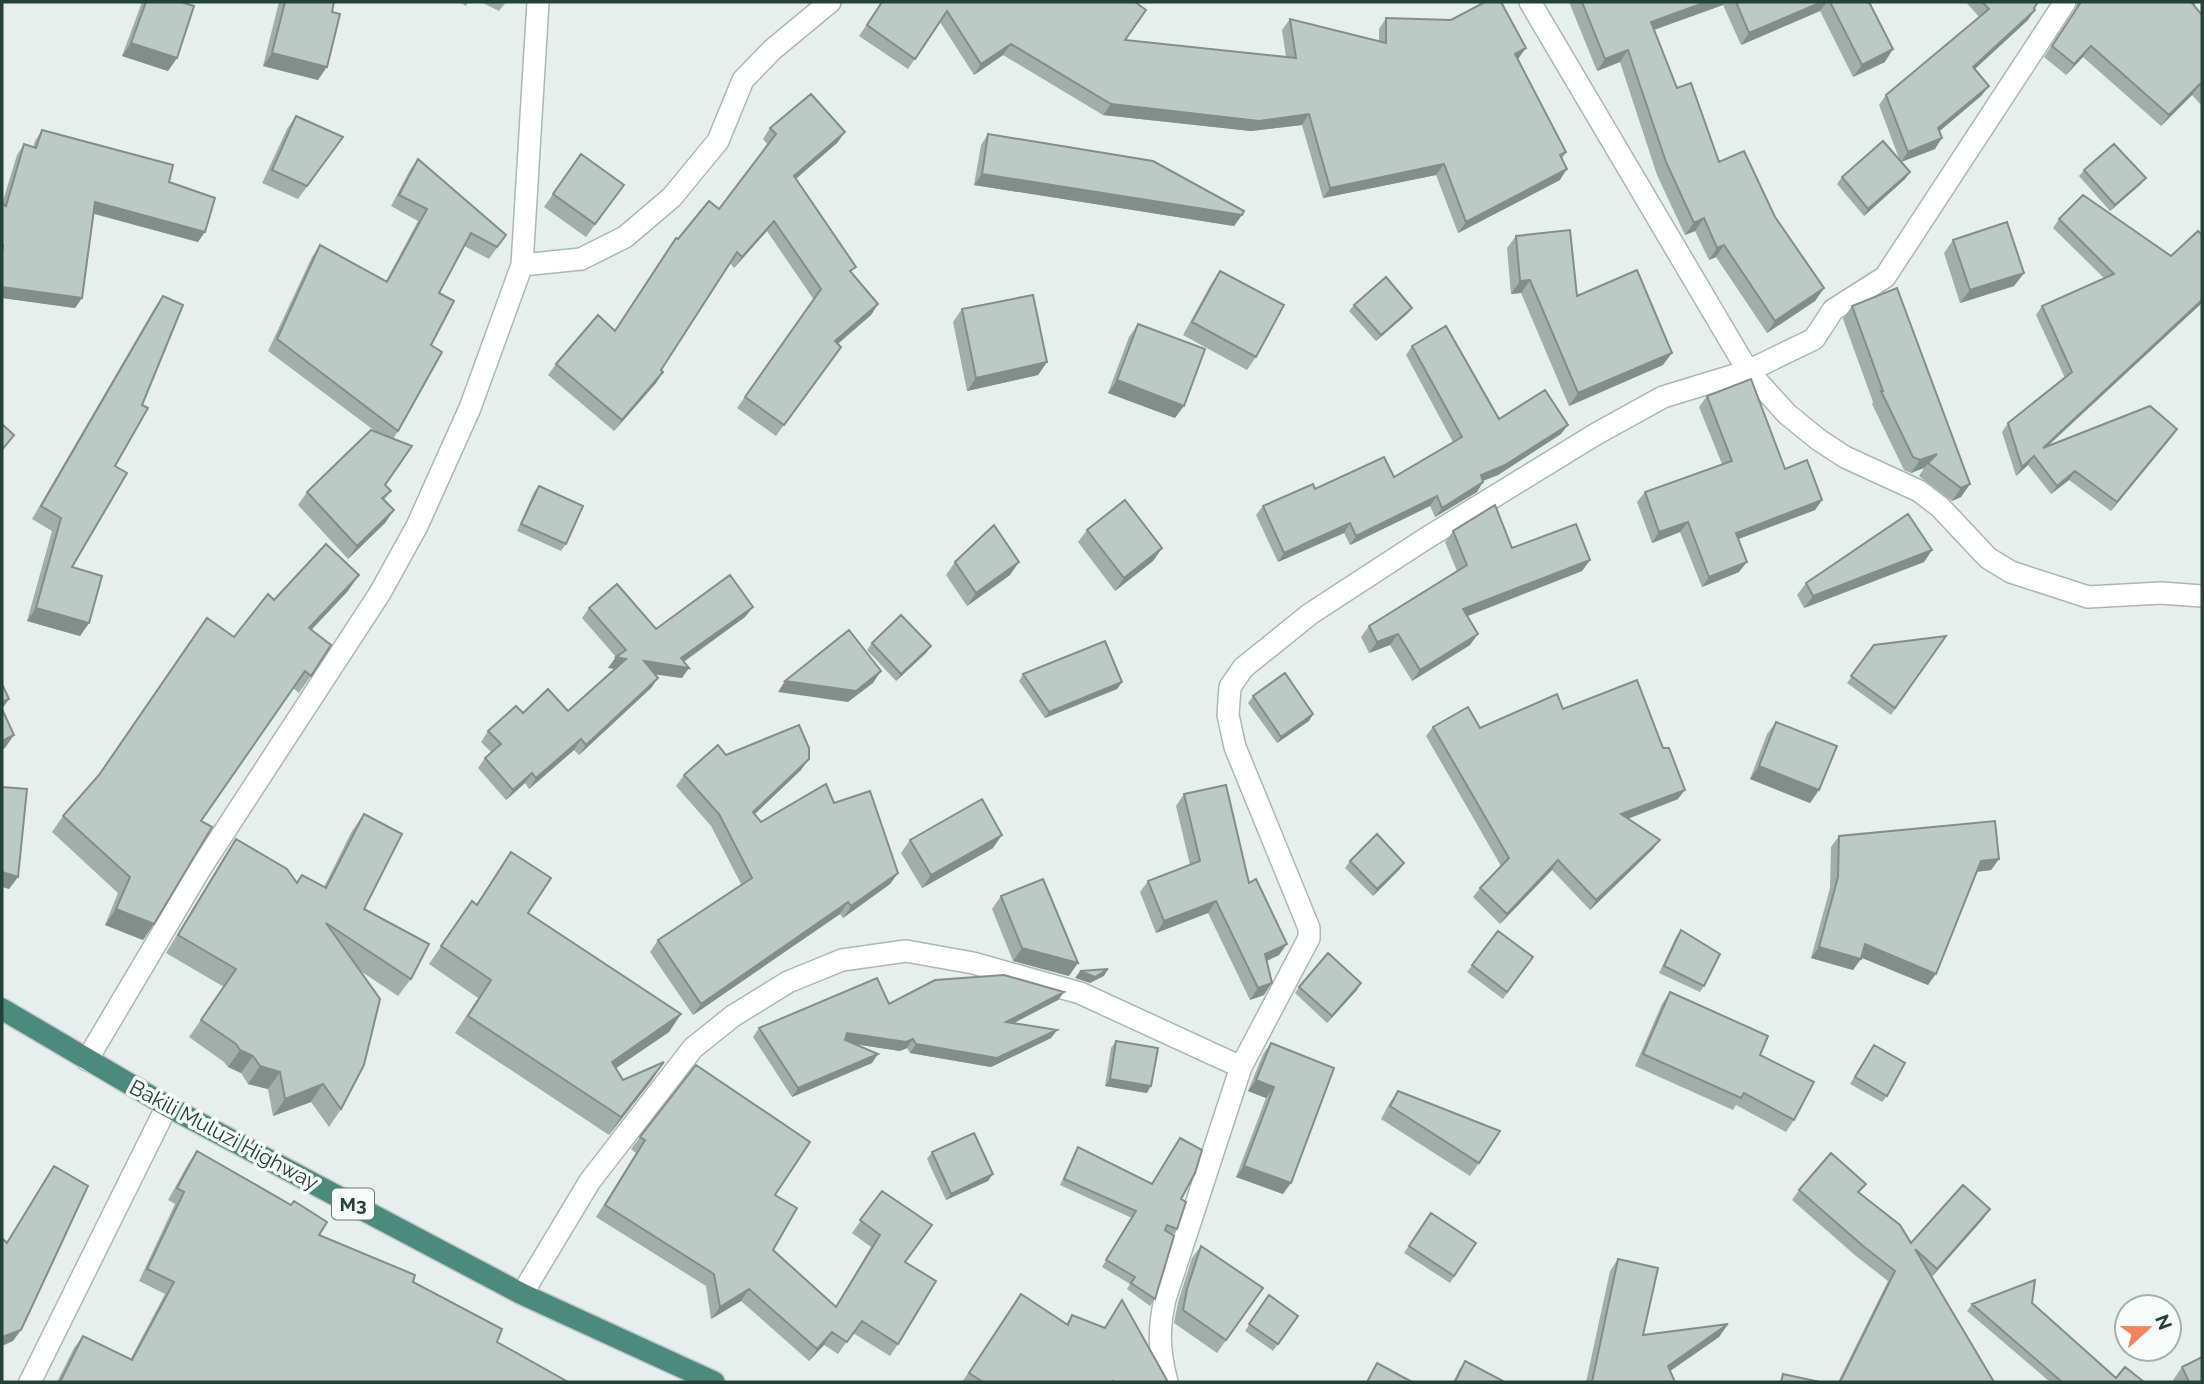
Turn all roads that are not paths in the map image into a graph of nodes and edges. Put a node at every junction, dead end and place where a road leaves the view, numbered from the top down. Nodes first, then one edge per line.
1 (538, 2) edge
2 (830, 2) edge
3 (1530, 2) edge
4 (2066, 2) edge
5 (522, 265) junction
6 (1748, 371) junction
7 (2202, 596) edge
8 (2, 1009) edge
9 (87, 1060) junction
10 (1241, 1067) junction
11 (167, 1106) junction
12 (522, 1294) junction
13 (30, 1382) edge
14 (713, 1382) edge
15 (1167, 1382) edge

1 - 5 street
2 - 5 street
3 - 6 street
4 - 6 street
5 - 9 street
6 - 7 street
6 - 10 street
8 - 9 highway, Bakili Muluzi Highway / M3
9 - 11 highway, Bakili Muluzi Highway / M3
10 - 12 street
10 - 15 street
11 - 12 highway, Bakili Muluzi Highway / M3
11 - 13 street
12 - 14 highway, Bakili Muluzi Highway / M3

